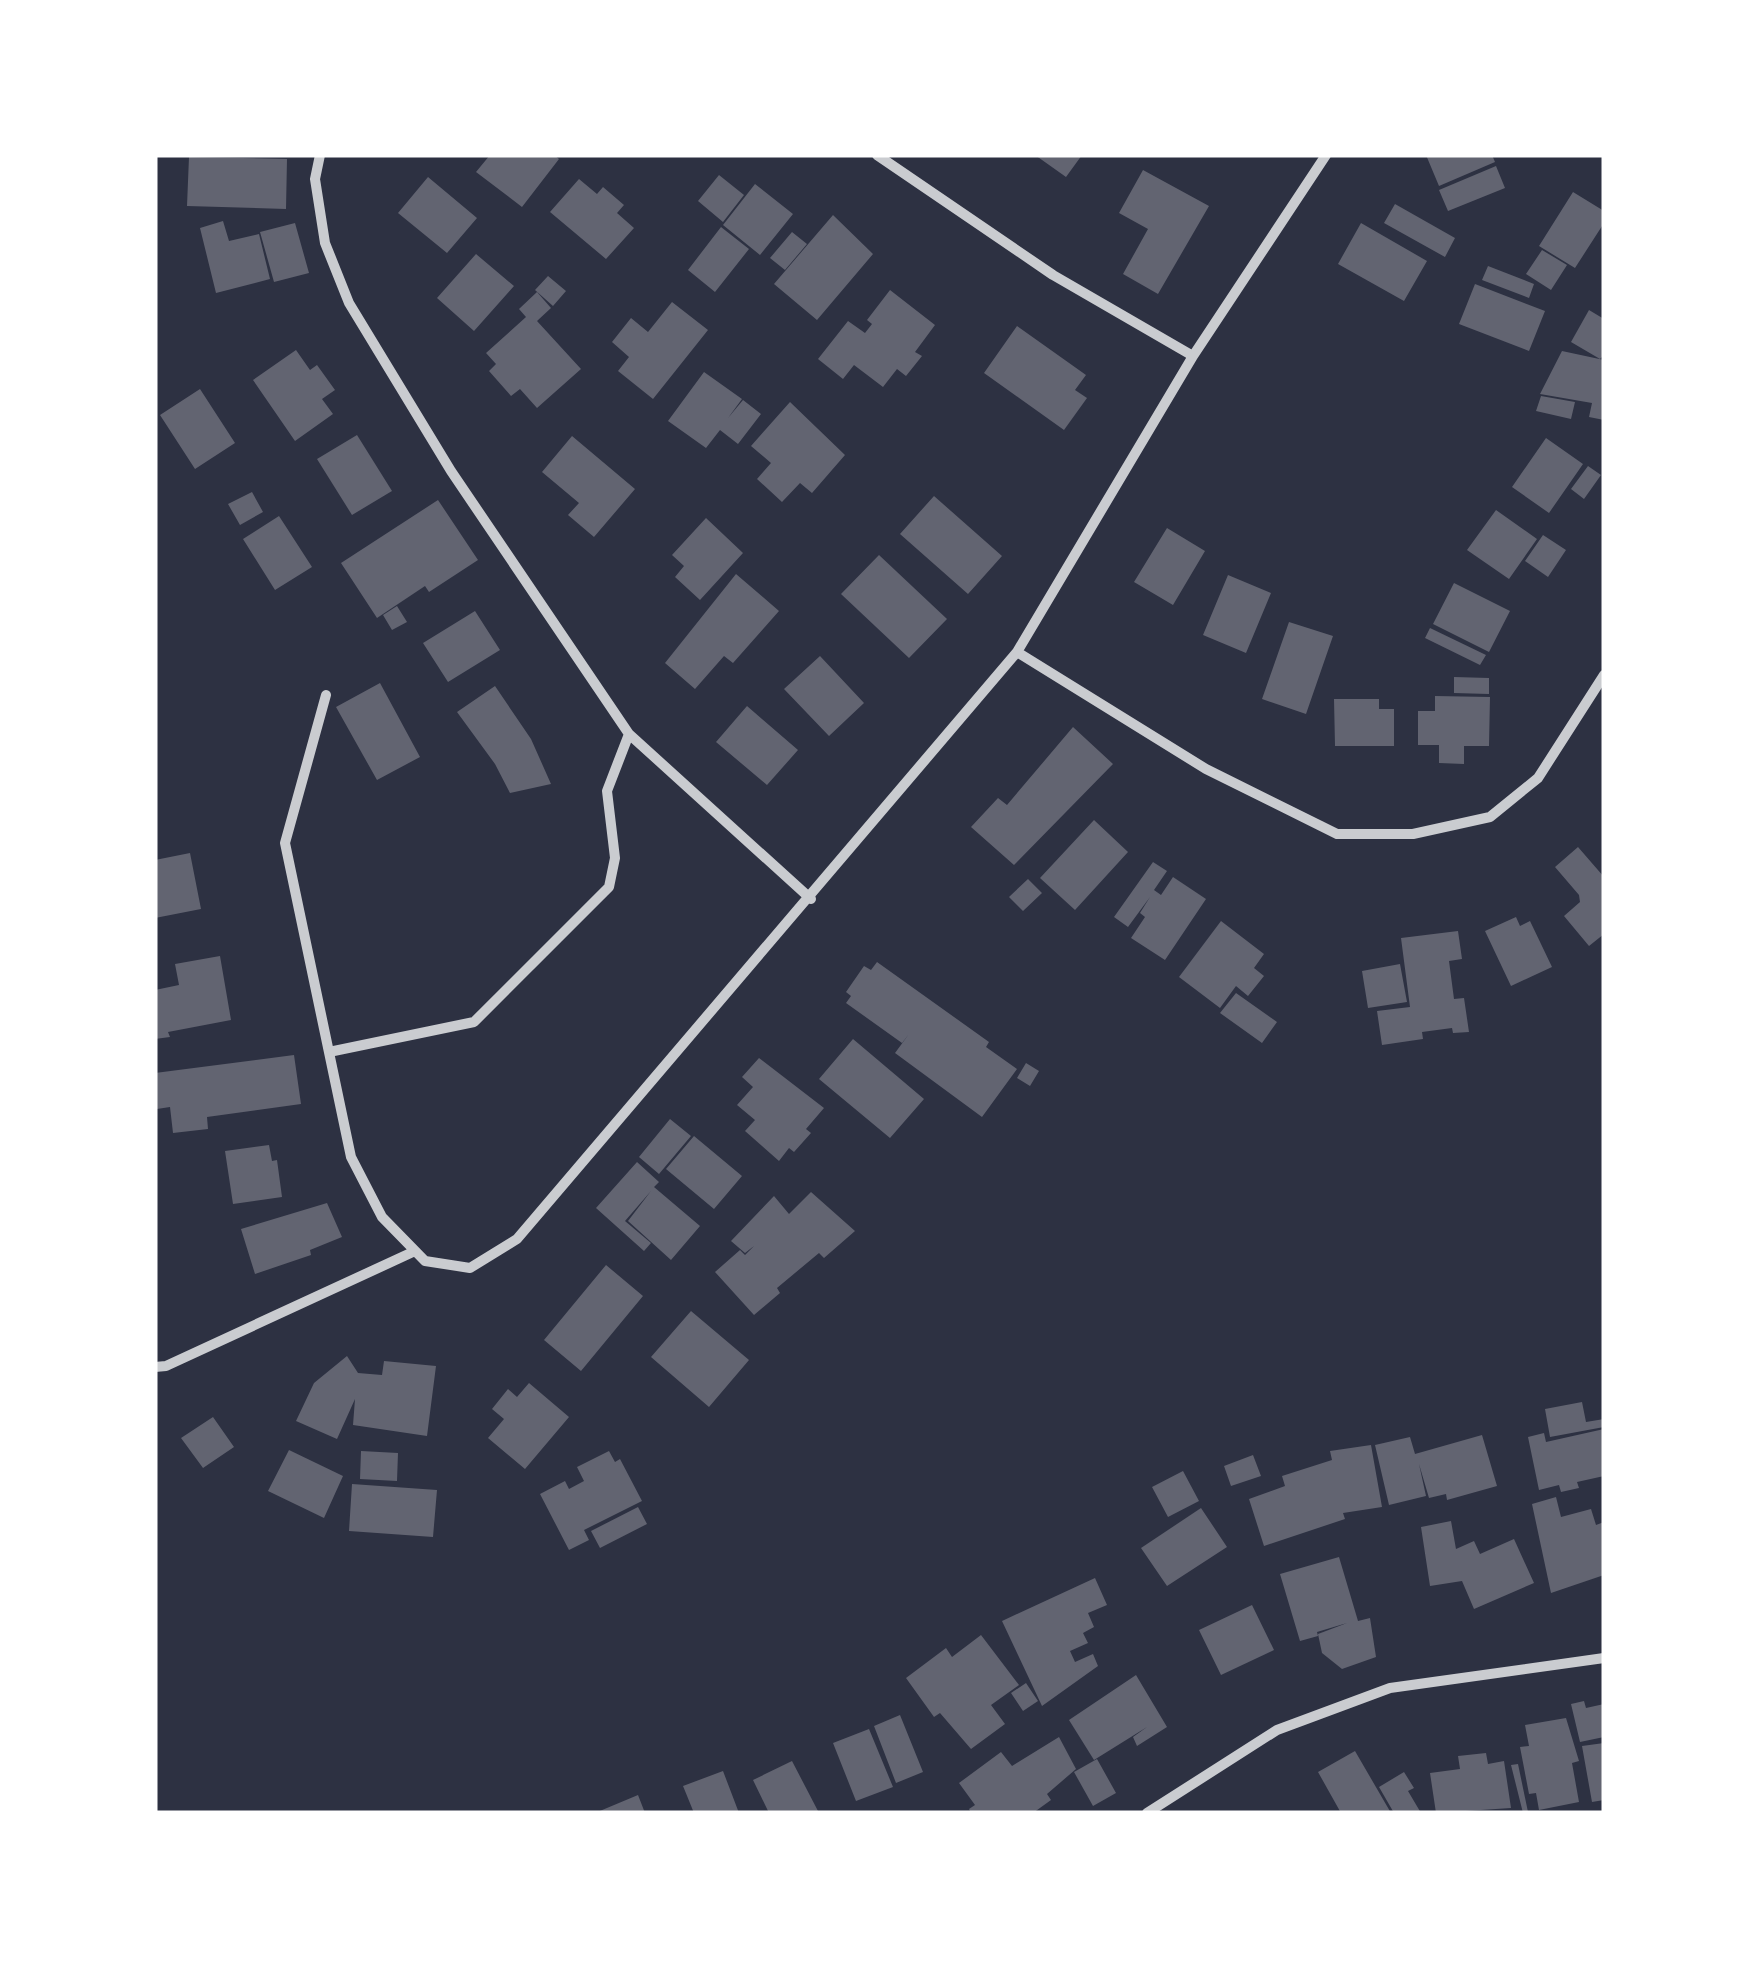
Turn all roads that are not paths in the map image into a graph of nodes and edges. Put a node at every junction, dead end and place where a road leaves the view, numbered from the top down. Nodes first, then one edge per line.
1 (320, 155) edge
2 (877, 155) edge
3 (1326, 155) edge
4 (1193, 356) junction
5 (1016, 652) junction
6 (1604, 674) edge
7 (326, 695) dead end
8 (630, 734) junction
9 (811, 900) junction
10 (329, 1052) junction
11 (415, 1251) junction
12 (155, 1366) edge
13 (1604, 1658) edge
14 (1147, 1813) edge

1 - 8 street
2 - 4 street
3 - 4 street
4 - 5 street
5 - 6 street
5 - 9 street
7 - 10 street
8 - 9 street
8 - 10 street
9 - 11 street
10 - 11 street
11 - 12 street
13 - 14 street

